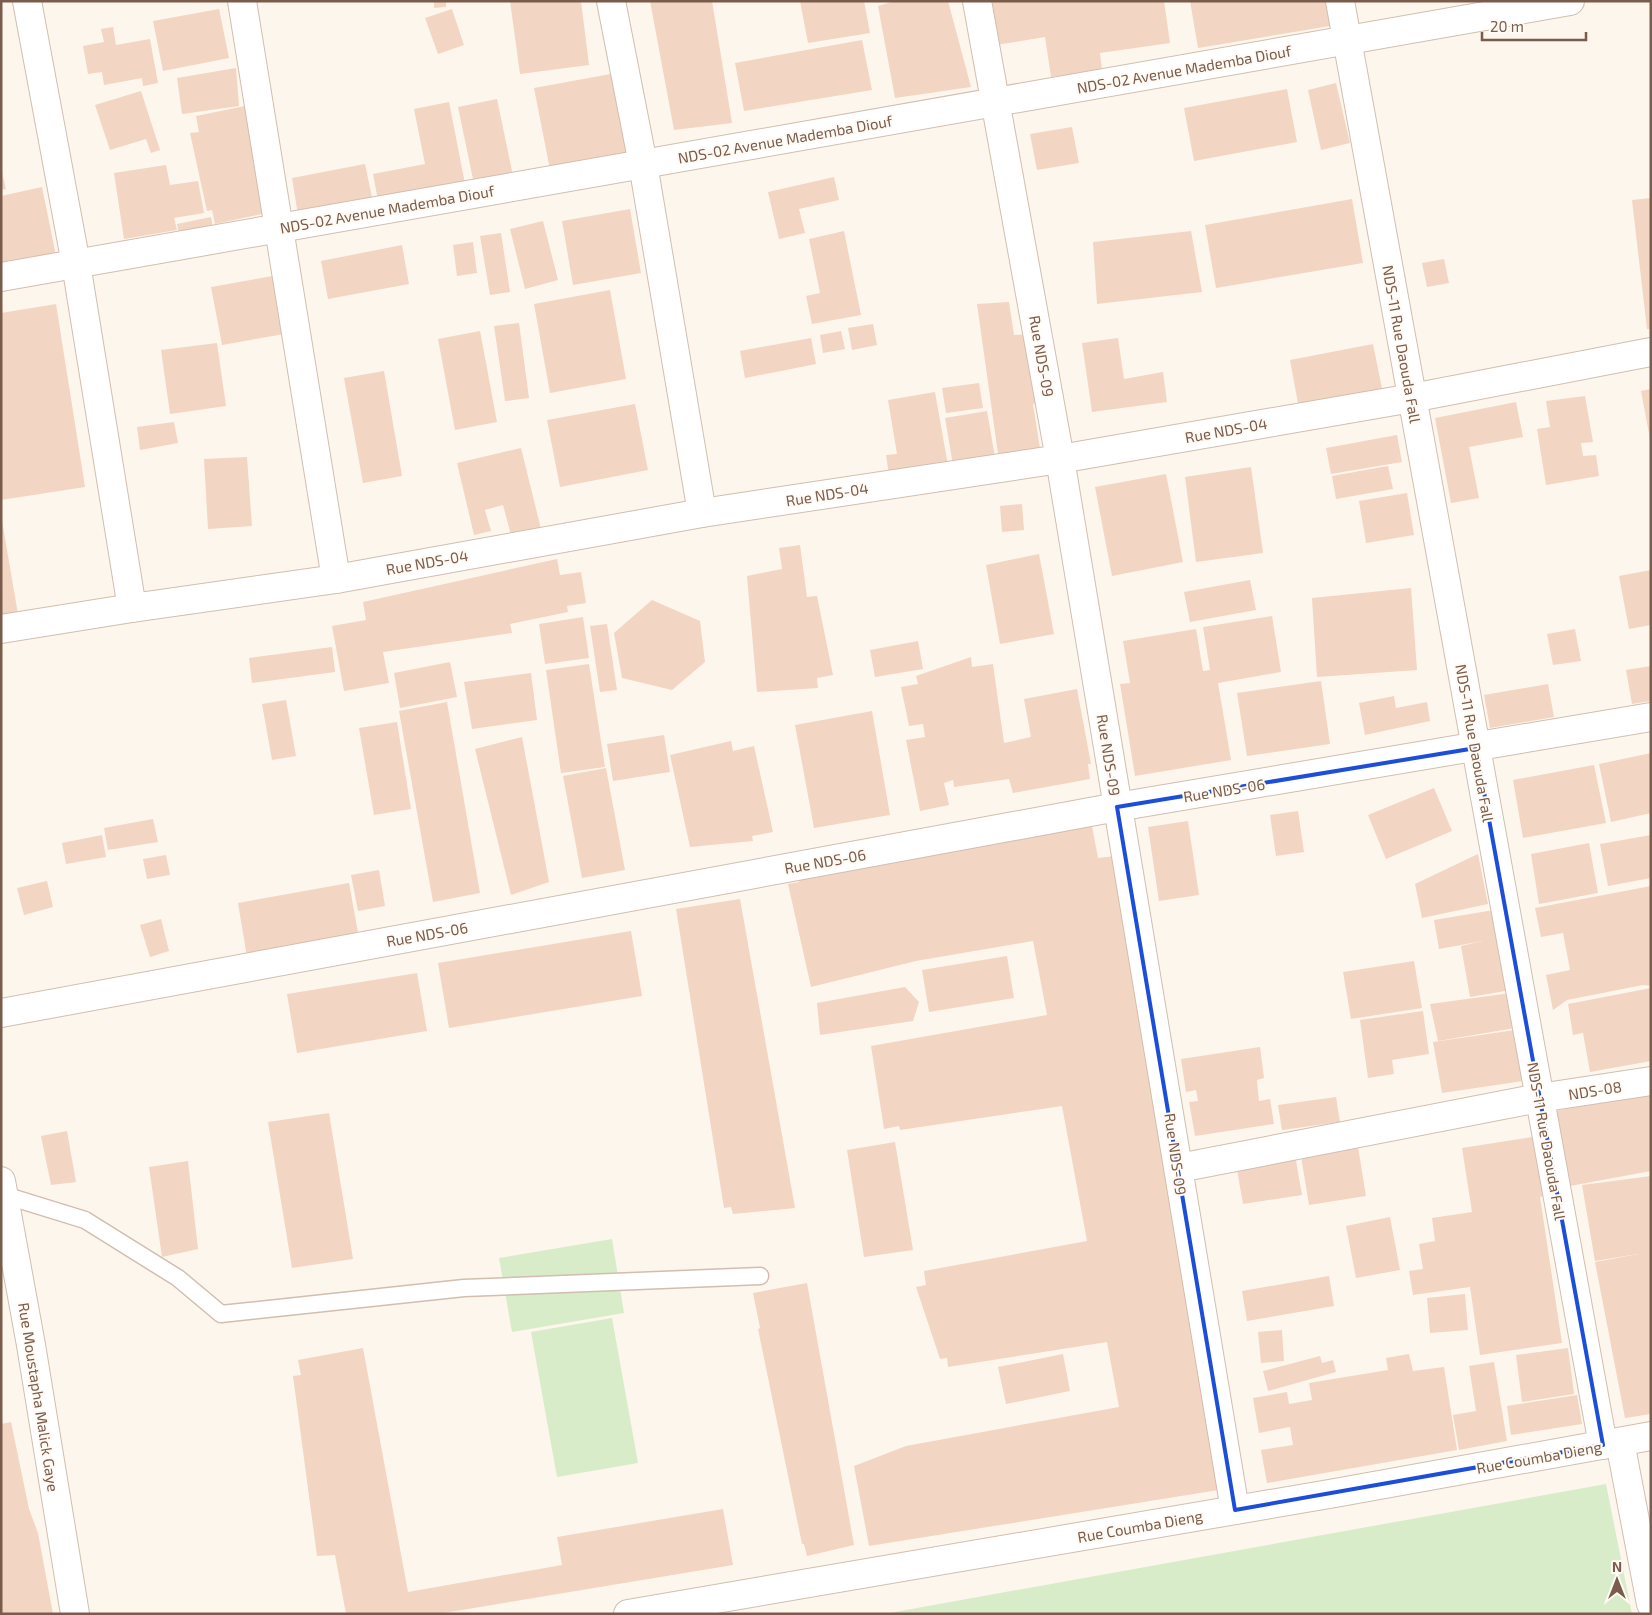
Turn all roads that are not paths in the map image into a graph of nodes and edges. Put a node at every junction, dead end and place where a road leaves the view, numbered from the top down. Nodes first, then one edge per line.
1 (27, 1) edge
2 (242, 1) edge
3 (611, 1) edge
4 (977, 1) edge
5 (1340, 1) edge
6 (1570, 1) edge
7 (1347, 41) junction
8 (996, 102) junction
9 (642, 164) junction
10 (280, 228) junction
11 (76, 264) junction
12 (1, 277) edge
13 (1651, 352) edge
14 (1412, 398) junction
15 (1060, 459) junction
16 (702, 513) junction
17 (336, 579) junction
18 (132, 608) junction
19 (1, 629) edge
20 (1651, 718) edge
21 (1476, 748) junction
22 (1117, 807) junction
23 (1, 1013) edge
24 (1651, 1081) edge
25 (1540, 1098) junction
26 (1179, 1168) junction
27 (3, 1188) edge
28 (760, 1276) dead end
29 (1651, 1436) edge
30 (1611, 1443) junction
31 (1235, 1510) junction
32 (1651, 1604) edge
33 (75, 1614) edge
34 (628, 1614) edge

1 - 11 street
2 - 10 street
3 - 9 street
4 - 8 street, Rue NDS-09
5 - 7 street, NDS-11 Rue Daouda Fall
6 - 7 street, NDS-02 Avenue Mademba Diouf
7 - 8 street, NDS-02 Avenue Mademba Diouf
7 - 14 street, NDS-11 Rue Daouda Fall
8 - 9 street, NDS-02 Avenue Mademba Diouf
8 - 15 street, Rue NDS-09
9 - 10 street, NDS-02 Avenue Mademba Diouf
9 - 16 street
10 - 11 street, NDS-02 Avenue Mademba Diouf
10 - 17 street
11 - 12 street, NDS-02 Avenue Mademba Diouf
11 - 18 street
13 - 14 street, Rue NDS-04
14 - 15 street, Rue NDS-04
14 - 21 street, NDS-11 Rue Daouda Fall
15 - 16 street, Rue NDS-04
15 - 22 street, Rue NDS-09
16 - 17 street, Rue NDS-04
17 - 18 street, Rue NDS-04
18 - 19 street, Rue NDS-04
20 - 21 street, Rue NDS-06
21 - 22 street, Rue NDS-06
21 - 25 street, NDS-11 Rue Daouda Fall
22 - 23 street, Rue NDS-06
22 - 26 street, Rue NDS-09
24 - 25 street, NDS-08
25 - 26 street, NDS-08
25 - 30 street, NDS-11 Rue Daouda Fall
26 - 31 street, Rue NDS-09
27 - 28 lane
27 - 33 street, Rue Moustapha Malick Gaye
29 - 30 street, Rue Coumba Dieng
30 - 31 street, Rue Coumba Dieng
30 - 32 street, NDS-11 Rue Daouda Fall
31 - 34 street, Rue Coumba Dieng

